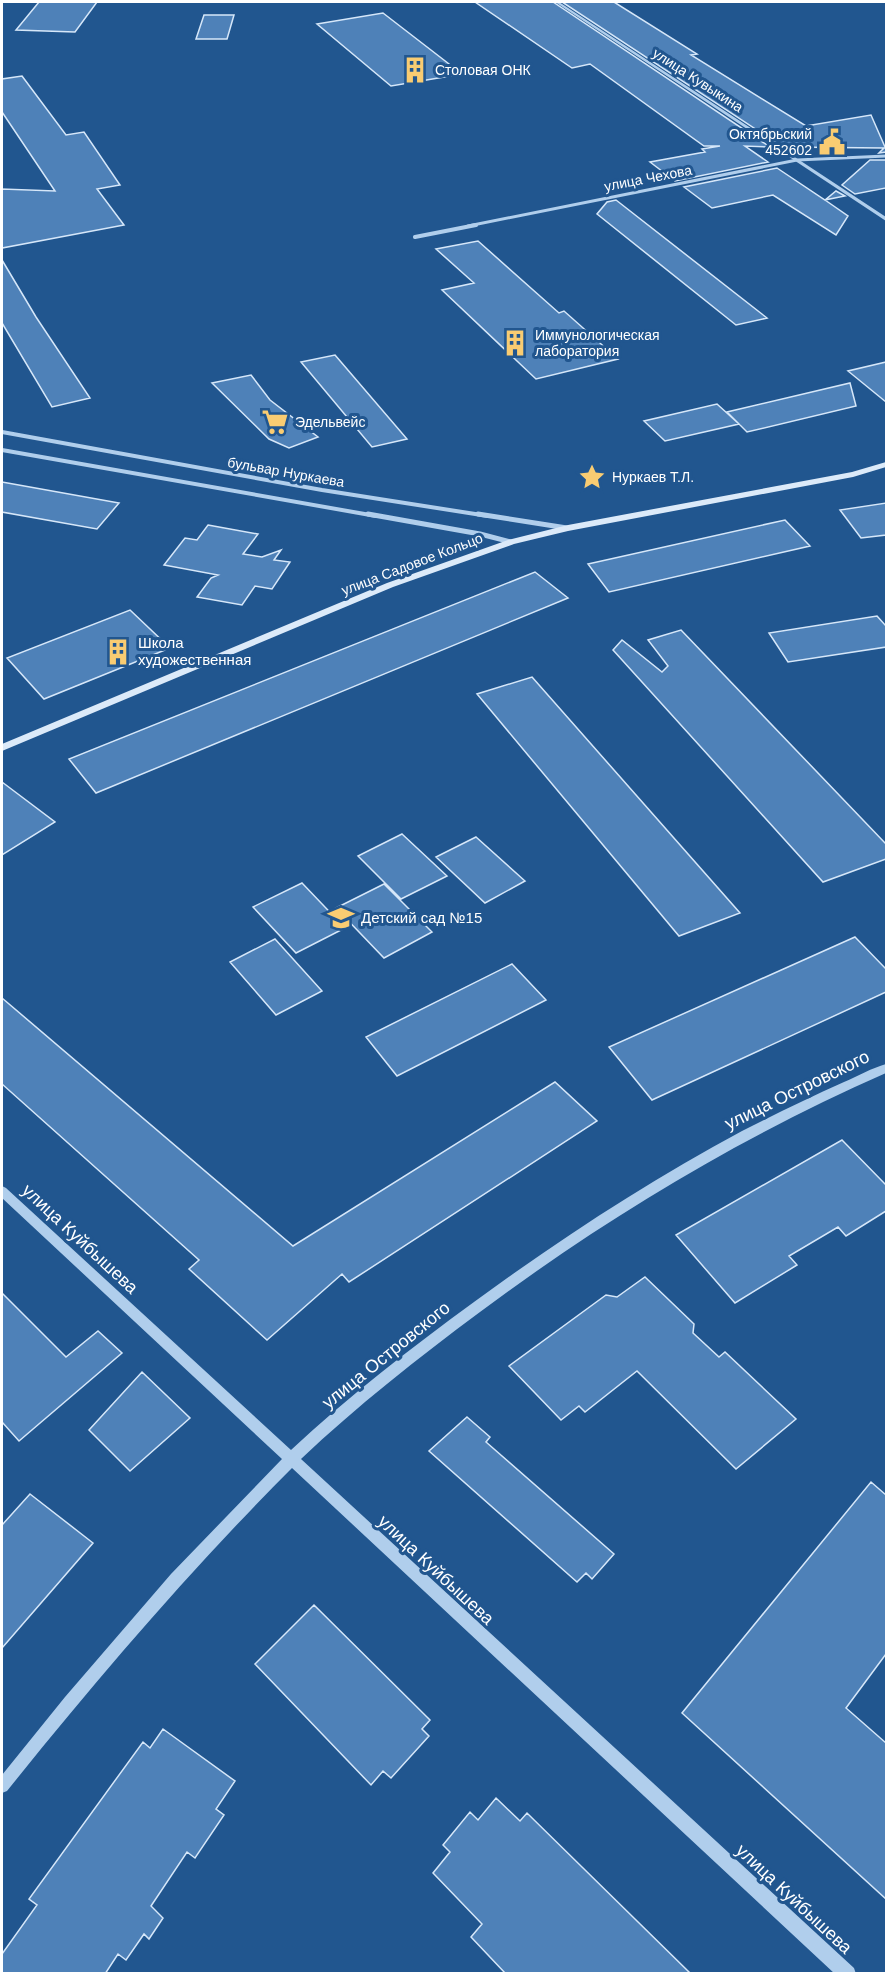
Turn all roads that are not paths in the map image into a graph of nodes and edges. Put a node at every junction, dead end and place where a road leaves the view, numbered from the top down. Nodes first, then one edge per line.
1 (557, 2) edge
2 (886, 156) edge
3 (796, 160) junction
4 (886, 219) edge
5 (415, 237) dead end
6 (2, 432) edge
7 (2, 450) edge
8 (886, 465) edge
9 (886, 470) edge
10 (853, 474) junction
11 (568, 528) junction
12 (511, 542) junction
13 (2, 748) edge
14 (886, 1068) edge
15 (2, 1191) edge
16 (291, 1460) junction
17 (2, 1786) edge
18 (848, 1974) edge

1 - 3 street, улица Кувыкина
2 - 3 street, улица Чехова
3 - 4 street, улица Кувыкина
3 - 5 street, улица Чехова
6 - 11 street, бульвар Нуркаева
7 - 12 street, бульвар Нуркаева
8 - 10 main road, улица Садовое Кольцо
9 - 10 main road, улица Садовое Кольцо
10 - 11 main road, улица Садовое Кольцо
11 - 12 main road, улица Садовое Кольцо
12 - 13 main road, улица Садовое Кольцо
14 - 16 street, улица Островского
15 - 16 street, улица Куйбышева
16 - 17 street, улица Островского
16 - 18 street, улица Куйбышева

